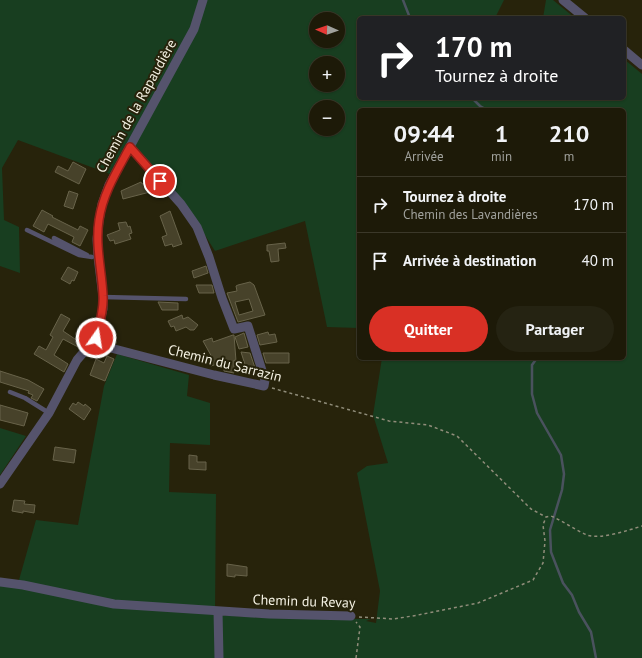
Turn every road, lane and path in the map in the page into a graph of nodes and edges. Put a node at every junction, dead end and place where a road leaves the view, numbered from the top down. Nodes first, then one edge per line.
1 (203, 0) edge
2 (563, 0) edge
3 (583, 16) edge
4 (626, 52) edge
5 (642, 65) edge
6 (130, 147) junction
7 (27, 230) dead end
8 (54, 238) dead end
9 (95, 257) junction
10 (103, 297) junction
11 (186, 299) dead end
12 (96, 338) junction
13 (264, 386) junction
14 (10, 392) dead end
15 (48, 413) junction
16 (0, 484) edge
17 (546, 517) junction
18 (642, 526) edge
19 (0, 582) edge
20 (218, 611) junction
21 (351, 616) junction
22 (219, 658) edge
23 (356, 658) edge

1 - 6 street, Chemin de la Rapaudière
2 - 3 street
4 - 5 street
6 - 9 street, Chemin de la Rapaudière
6 - 13 street
7 - 9 lane
8 - 9 lane
9 - 10 street, Chemin de la Rapaudière
10 - 11 lane
10 - 12 street, Chemin de la Rapaudière
12 - 13 street, Chemin du Sarrazin
12 - 15 street, Chemin de la Rapaudière
13 - 17 path, Chemin du Sarrazin
14 - 15 lane
15 - 16 street, Chemin de la Rapaudière
17 - 18 path
17 - 21 path, Chemin du Revay
19 - 20 street, Chemin du Revay
20 - 21 street, Chemin du Revay
20 - 22 street
21 - 23 path

